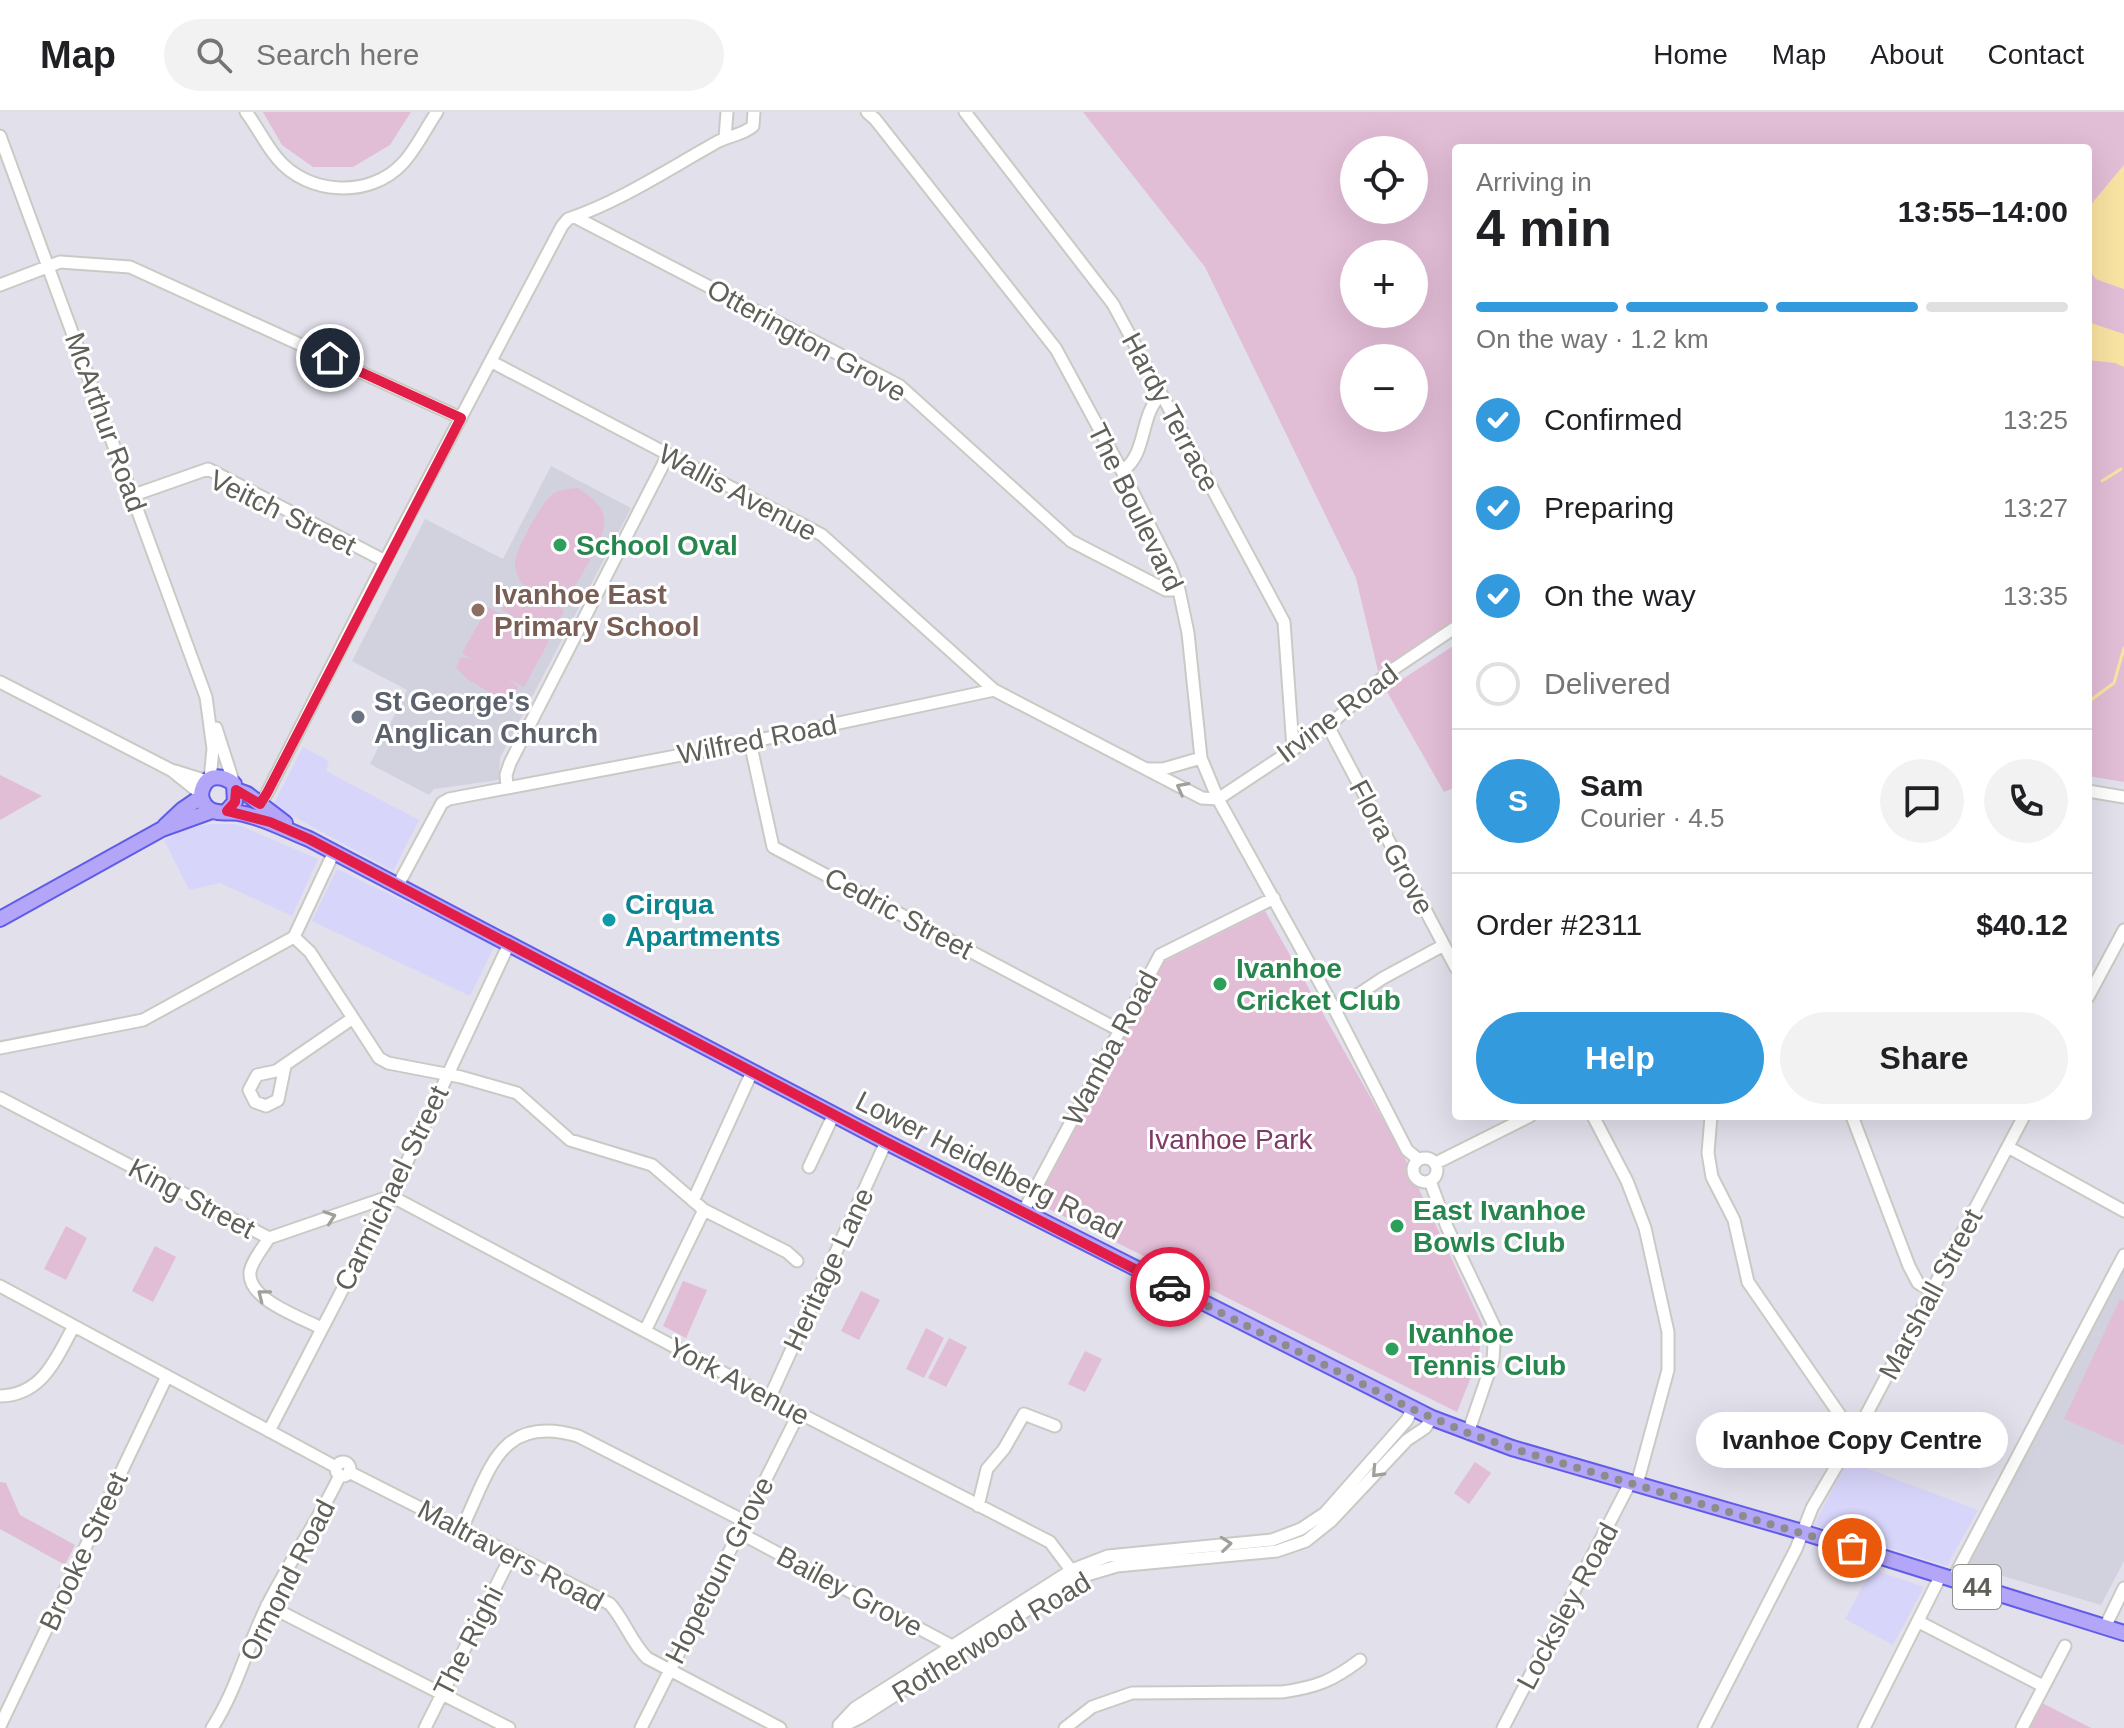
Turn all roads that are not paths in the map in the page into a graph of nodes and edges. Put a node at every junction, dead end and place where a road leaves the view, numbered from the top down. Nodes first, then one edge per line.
1 (246, 112) edge
2 (437, 112) edge
3 (727, 112) edge
4 (754, 112) edge
5 (867, 112) edge
6 (965, 112) edge
7 (0, 136) edge
8 (725, 138) junction
9 (575, 217) junction
10 (48, 267) junction
11 (0, 285) edge
12 (492, 362) junction
13 (1161, 395) junction
14 (461, 418) junction
15 (668, 455) junction
16 (1122, 471) junction
17 (134, 495) junction
18 (385, 561) junction
19 (1179, 590) junction
20 (1452, 630) edge
21 (0, 682) edge
22 (994, 690) junction
23 (209, 709) junction
24 (1328, 726) junction
25 (750, 742) junction
26 (1293, 748) junction
27 (1201, 758) junction
28 (1148, 769) junction
29 (507, 786) junction
30 (235, 787) junction
31 (205, 788) junction
32 (2092, 792) edge
33 (2124, 797) edge
34 (1218, 799) junction
35 (260, 804) junction
36 (220, 811) junction
37 (162, 829) junction
38 (309, 839) junction
39 (334, 852) junction
40 (398, 885) junction
41 (1274, 898) junction
42 (0, 919) edge
43 (2124, 930) edge
44 (294, 937) junction
45 (509, 944) junction
46 (1444, 945) junction
47 (1452, 960) edge
48 (2092, 990) edge
49 (1335, 1010) junction
50 (353, 1018) junction
51 (1119, 1030) junction
52 (0, 1048) edge
53 (285, 1066) dead end
54 (752, 1072) junction
55 (447, 1075) junction
56 (0, 1098) edge
57 (834, 1114) junction
58 (1522, 1120) edge
59 (1595, 1120) edge
60 (1711, 1120) edge
61 (1854, 1120) edge
62 (2022, 1120) edge
63 (886, 1142) junction
64 (2008, 1147) junction
65 (1418, 1159) junction
66 (1436, 1163) junction
67 (809, 1167) dead end
68 (1430, 1181) junction
69 (391, 1196) junction
70 (693, 1201) junction
71 (704, 1210) junction
72 (2124, 1211) edge
73 (1023, 1212) junction
74 (269, 1238) junction
75 (2124, 1255) edge
76 (797, 1261) dead end
77 (0, 1286) edge
78 (1931, 1290) junction
79 (74, 1326) junction
80 (321, 1328) junction
81 (645, 1331) junction
82 (167, 1376) junction
83 (0, 1396) edge
84 (770, 1397) junction
85 (1412, 1409) junction
86 (799, 1413) junction
87 (1432, 1418) junction
88 (1055, 1426) dead end
89 (269, 1431) junction
90 (1468, 1433) junction
91 (1853, 1434) junction
92 (342, 1472) junction
93 (1634, 1484) junction
94 (978, 1506) junction
95 (744, 1521) junction
96 (462, 1528) junction
97 (738, 1532) junction
98 (1802, 1532) junction
99 (512, 1554) junction
100 (1074, 1574) junction
101 (1947, 1577) junction
102 (2124, 1588) edge
103 (267, 1605) junction
104 (1919, 1622) junction
105 (2105, 1627) junction
106 (2124, 1633) edge
107 (2065, 1646) dead end
108 (957, 1649) junction
109 (1360, 1660) dead end
110 (669, 1671) junction
111 (2043, 1686) junction
112 (442, 1693) junction
113 (0, 1726) edge
114 (212, 1728) edge
115 (425, 1728) edge
116 (509, 1728) edge
117 (641, 1728) edge
118 (780, 1728) edge
119 (838, 1728) edge
120 (1065, 1728) edge
121 (1503, 1728) edge
122 (1704, 1728) edge
123 (1864, 1728) edge
124 (2022, 1728) edge

1 - 2 street
3 - 8 street
4 - 8 street
5 - 16 street, The Boulevard
6 - 13 street, Hardy Terrace
7 - 10 street, McArthur Road
8 - 9 street
9 - 12 street
9 - 19 street, Otterington Grove
10 - 11 street
10 - 14 street
10 - 17 street, McArthur Road
12 - 14 street
12 - 15 street, Wallis Avenue
13 - 16 street
13 - 26 street, Hardy Terrace
14 - 18 street
15 - 22 street, Wallis Avenue
15 - 29 street
16 - 19 street, The Boulevard
17 - 18 street, Veitch Street
17 - 23 street, McArthur Road
18 - 35 street
19 - 27 street, The Boulevard
20 - 24 street, Irvine Road
21 - 31 street
22 - 25 street, Wilfred Road
22 - 28 street
23 - 30 street, McArthur Road
23 - 31 street, McArthur Road
24 - 26 street, Irvine Road
24 - 46 street, Flora Grove
25 - 29 street, Wilfred Road
25 - 51 street, Cedric Street
26 - 34 street, Irvine Road
27 - 28 street
27 - 34 street, The Boulevard
34 -> 28 street
29 - 40 street, Wilfred Road
30 - 31 main road, 44
30 - 35 main road, Lower Heidelberg Road / 44
30 - 36 main road
31 - 36 main road
31 - 37 main road
32 - 33 street
34 - 41 street, The Boulevard
35 - 38 main road, Lower Heidelberg Road / 44
36 - 37 main road
36 - 38 main road, Lower Heidelberg Road / 44
37 - 42 main road
38 - 39 main road, Lower Heidelberg Road / 44
39 - 40 main road, Lower Heidelberg Road / 44
39 - 44 street
40 - 45 main road, Lower Heidelberg Road / 44
41 - 49 street, The Boulevard
41 - 51 street, Wamba Road
43 - 48 street
44 - 50 street
44 - 52 street
45 - 54 main road, Lower Heidelberg Road / 44
45 - 55 street, Carmichael Street
46 - 47 street, Flora Grove
46 - 49 street
49 - 65 street, The Boulevard
50 - 53 street
50 - 55 street
51 - 73 street, Wamba Road
54 - 57 main road, Lower Heidelberg Road / 44
54 - 70 street
55 - 69 street, Carmichael Street
55 - 70 street
56 - 74 street, King Street
57 - 63 main road, Lower Heidelberg Road / 44
57 - 67 street
58 - 66 street
59 - 93 street, Locksley Road
60 - 91 street
61 - 78 street
62 - 64 street, Marshall Street
63 - 73 main road, Lower Heidelberg Road / 44
63 - 84 street, Heritage Lane
64 - 72 street
64 - 78 street, Marshall Street
65 - 66 street
65 - 68 street
66 - 68 street
68 - 90 street
74 -> 69 street, King Street
69 - 80 street, Carmichael Street
69 - 81 street, York Avenue
70 - 71 street
71 - 76 street
71 - 81 street
73 - 85 main road, Lower Heidelberg Road / 44
80 -> 74 street
75 - 101 street
77 - 79 street, Maltravers Road
78 - 91 street, Marshall Street
79 - 82 street, Maltravers Road
79 - 83 street
80 - 89 street, Carmichael Street
81 - 84 street, York Avenue
82 - 89 street, Maltravers Road
82 - 113 street, Brooke Street
84 - 86 street, York Avenue
85 - 87 main road, Lower Heidelberg Road / 44
100 -> 85 street, Rotherwood Road
86 - 94 street, York Avenue
86 - 95 street, Hopetoun Grove
87 - 90 main road, Lower Heidelberg Road / 44
87 -> 100 street, Rotherwood Road
88 - 94 street
89 - 92 street, Maltravers Road
90 - 93 main road, Lower Heidelberg Road / 44
91 - 98 street, Marshall Street
92 - 96 street, Maltravers Road
92 - 103 street, Ormond Road
93 - 98 main road, Lower Heidelberg Road / 44
93 - 121 street, Locksley Road
94 - 100 street, York Avenue
95 - 96 street
95 - 97 street, Hopetoun Grove
96 - 99 street, Maltravers Road
97 - 108 street, Bailey Grove
97 - 110 street, Hopetoun Grove
98 - 101 main road, Lower Heidelberg Road / 44
98 - 122 street, Marshall Street
99 - 110 street, Maltravers Road
99 - 112 street, The Righi
100 - 108 street, Rotherwood Road
101 - 104 street
101 - 105 main road, Lower Heidelberg Road / 44
102 - 105 street
103 - 112 street
103 - 114 street, Ormond Road
104 - 111 street
104 - 123 street
105 - 106 main road, Lower Heidelberg Road / 44
107 - 111 street
108 - 119 street, Rotherwood Road
109 - 120 street
110 - 117 street, Hopetoun Grove
110 - 118 street, Maltravers Road
111 - 124 street
112 - 115 street, The Righi
112 - 116 street

